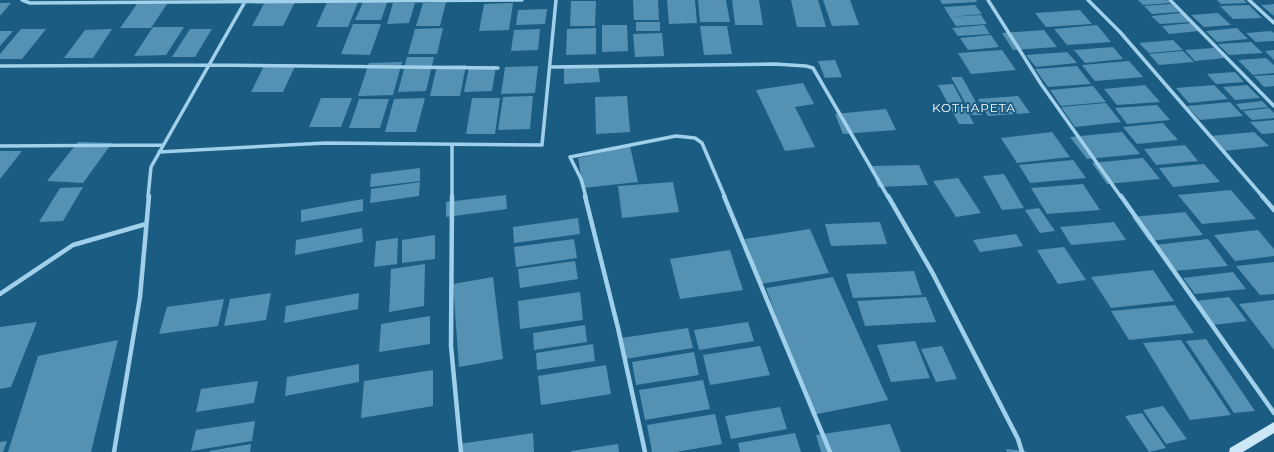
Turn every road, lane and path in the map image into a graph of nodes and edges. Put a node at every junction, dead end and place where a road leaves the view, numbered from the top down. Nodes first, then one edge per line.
1 (22, 0) edge
2 (246, 0) edge
3 (522, 0) edge
4 (556, 0) edge
5 (988, 0) edge
6 (1088, 0) edge
7 (1170, 0) edge
8 (1249, 0) edge
9 (1274, 23) edge
10 (208, 65) junction
11 (0, 66) edge
12 (550, 67) junction
13 (498, 68) dead end
14 (1274, 106) edge
15 (452, 144) junction
16 (163, 145) junction
17 (0, 146) edge
18 (159, 152) junction
19 (1274, 210) edge
20 (146, 224) junction
21 (0, 294) edge
22 (1274, 413) edge
23 (1274, 427) edge
24 (114, 452) edge
25 (461, 452) edge
26 (645, 452) edge
27 (830, 452) edge
28 (1022, 452) edge
29 (1234, 452) edge

1 - 2 street
2 - 3 street
2 - 10 street
4 - 12 street
5 - 22 street
6 - 19 street
7 - 14 street
8 - 9 street
10 - 11 street
10 - 13 street
10 - 16 street
12 - 15 street
12 - 28 street
15 - 18 street
15 - 25 street
16 - 17 street
16 - 18 street
18 - 20 street
20 - 21 street
20 - 24 street
23 - 29 main road
26 - 27 street

